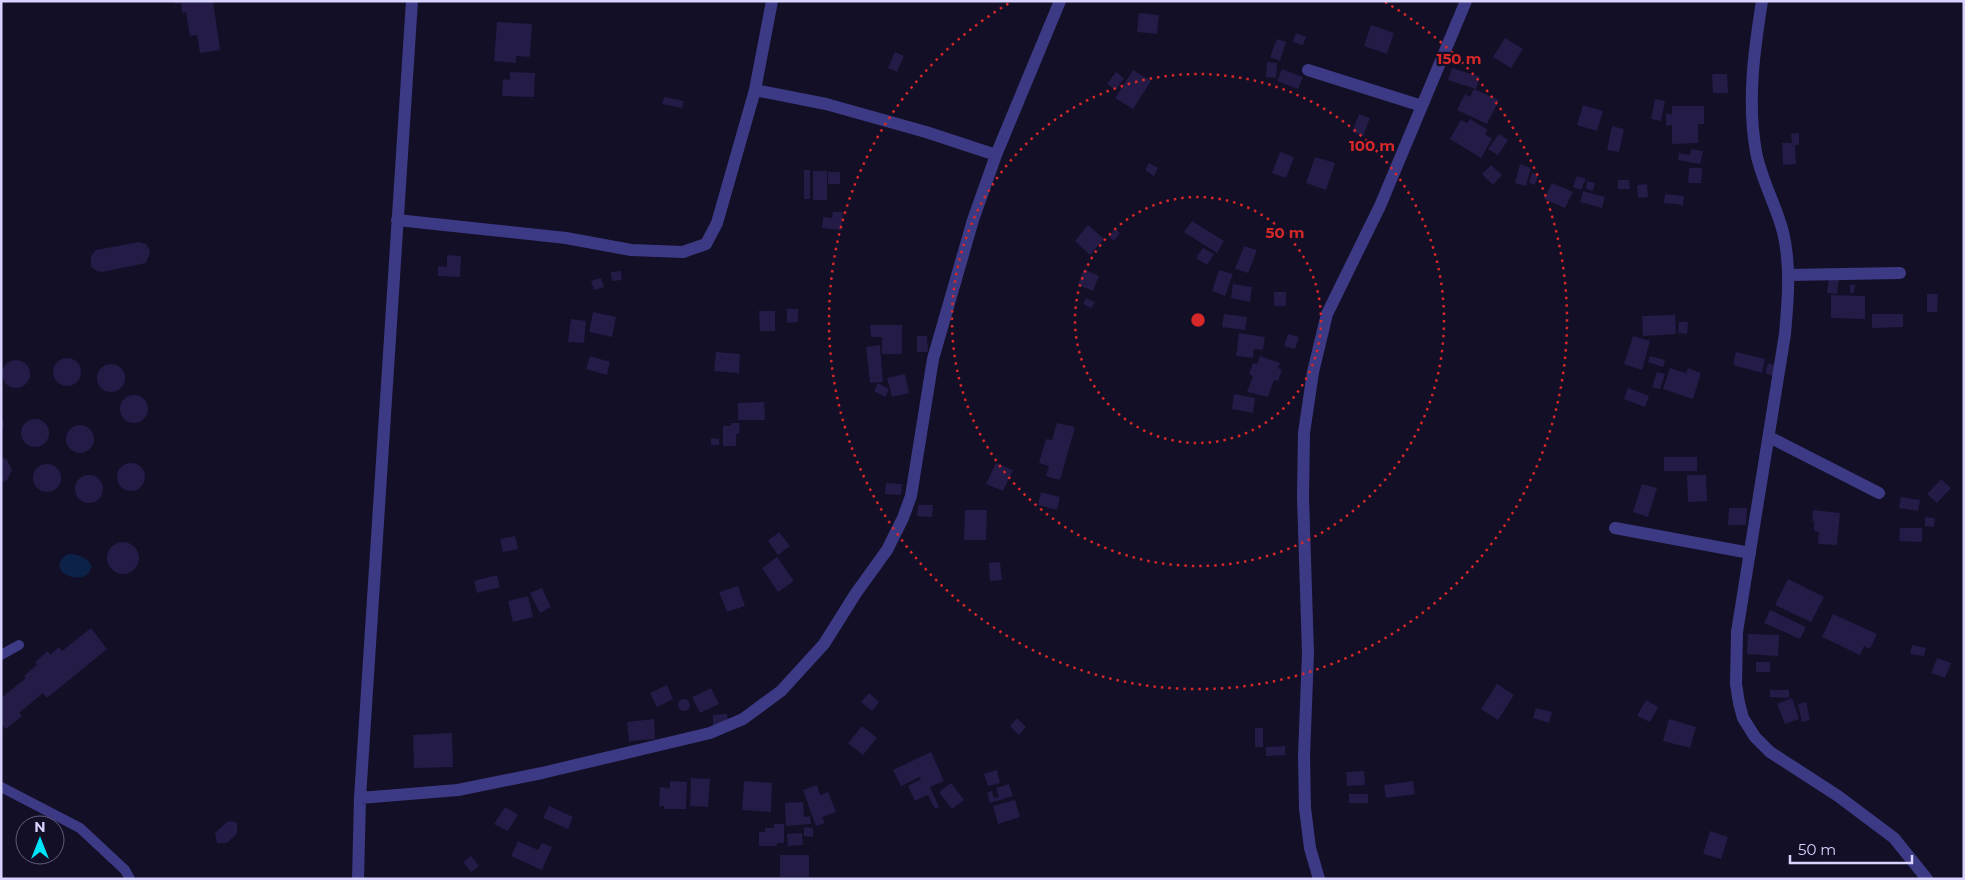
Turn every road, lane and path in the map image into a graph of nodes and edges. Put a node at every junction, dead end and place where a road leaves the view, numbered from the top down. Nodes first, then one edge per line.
1 (412, 1) edge
2 (772, 1) edge
3 (1060, 1) edge
4 (1466, 1) edge
5 (1762, 1) edge
6 (1308, 70) dead end
7 (756, 90) junction
8 (1422, 106) junction
9 (996, 155) junction
10 (397, 220) junction
11 (1900, 273) dead end
12 (1788, 275) junction
13 (1769, 437) junction
14 (1880, 493) dead end
15 (1615, 528) dead end
16 (1750, 553) junction
17 (19, 644) dead end
18 (1, 655) edge
19 (1, 787) edge
20 (360, 798) junction
21 (130, 879) edge
22 (358, 879) edge
23 (1320, 879) edge
24 (1927, 879) edge

1 - 10 street
2 - 7 street
3 - 9 street
4 - 8 street
5 - 12 street
6 - 8 street
7 - 9 street
7 - 10 street
8 - 23 street
9 - 20 street
10 - 20 street
11 - 12 street
12 - 13 street
13 - 14 street
13 - 16 street
15 - 16 street
16 - 24 street
17 - 18 lane
19 - 21 lane
20 - 22 street

